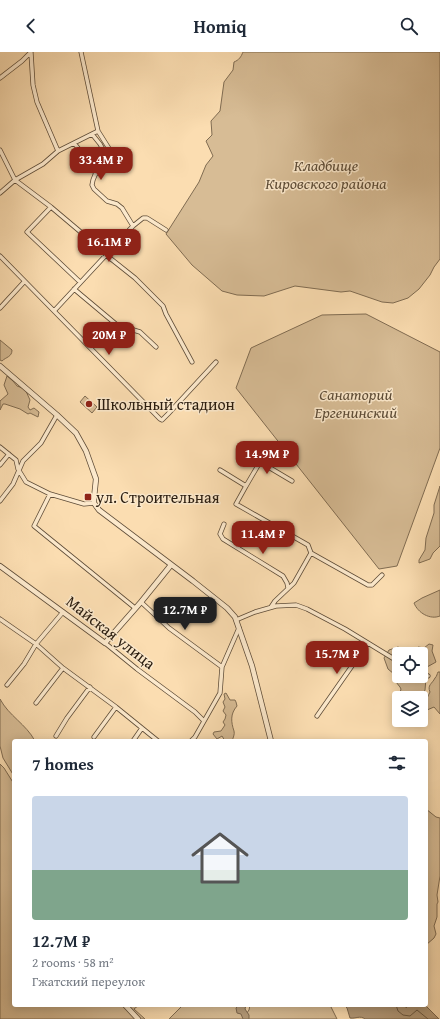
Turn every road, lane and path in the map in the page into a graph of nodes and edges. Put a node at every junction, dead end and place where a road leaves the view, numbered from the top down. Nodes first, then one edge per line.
1 (31, 52) edge
2 (81, 52) edge
3 (0, 78) edge
4 (98, 130) junction
5 (92, 134) junction
6 (74, 143) junction
7 (0, 150) edge
8 (58, 151) junction
9 (115, 158) dead end
10 (96, 174) junction
11 (15, 180) junction
12 (0, 193) edge
13 (51, 207) junction
14 (133, 226) junction
15 (166, 230) dead end
16 (106, 255) junction
17 (0, 256) edge
18 (24, 282) junction
19 (80, 282) junction
20 (74, 289) junction
21 (0, 308) edge
22 (54, 311) junction
23 (156, 347) dead end
24 (192, 362) dead end
25 (216, 362) dead end
26 (0, 366) edge
27 (57, 415) junction
28 (0, 447) edge
29 (9, 454) junction
30 (0, 465) edge
31 (18, 469) junction
32 (220, 470) dead end
33 (292, 481) dead end
34 (246, 486) junction
35 (50, 494) junction
36 (0, 501) edge
37 (94, 503) junction
38 (224, 524) dead end
39 (311, 553) junction
40 (171, 565) junction
41 (0, 566) edge
42 (382, 575) dead end
43 (288, 588) junction
44 (141, 602) junction
45 (271, 607) junction
46 (135, 608) junction
47 (63, 612) junction
48 (0, 620) edge
49 (236, 620) junction
50 (239, 628) junction
51 (105, 643) junction
52 (368, 643) junction
53 (36, 644) junction
54 (392, 658) edge
55 (222, 667) junction
56 (63, 668) junction
57 (8, 685) dead end
58 (90, 687) junction
59 (36, 702) dead end
60 (116, 707) junction
61 (317, 716) dead end
62 (204, 721) junction
63 (142, 728) junction
64 (56, 736) dead end
65 (94, 737) dead end
66 (134, 739) edge
67 (156, 739) edge
68 (193, 739) edge
69 (270, 739) edge
70 (127, 1007) edge
71 (138, 1019) edge

1 - 3 street
1 - 8 street
2 - 4 street
4 - 5 street
4 - 9 street
5 - 6 street
5 - 10 street
6 - 8 street
6 - 10 street
7 - 11 street
8 - 11 street
10 - 14 street
11 - 12 street
11 - 13 street
13 - 16 street
13 - 19 street
14 - 15 street
14 - 16 street
16 - 19 street
16 - 24 street
17 - 18 street
18 - 21 street
18 - 22 street
19 - 20 street
20 - 22 street
20 - 23 street
22 - 25 street
26 - 27 street
27 - 31 street
27 - 37 street
28 - 29 street
29 - 30 street
29 - 31 street
31 - 35 street
31 - 36 street
32 - 34 street
33 - 34 street
34 - 39 street
35 - 37 street
35 - 46 street
37 - 40 street
38 - 43 street
39 - 42 street
39 - 43 street
40 - 44 street
40 - 49 street
41 - 47 street, Майская улица
43 - 45 street
44 - 46 street
44 - 55 street
45 - 49 street
45 - 52 street
46 - 51 street
47 - 51 street, Майская улица
47 - 53 street
48 - 53 street
49 - 50 street
50 - 55 street
50 - 69 street
51 - 62 street, Майская улица
52 - 54 street
52 - 61 street
53 - 56 street
53 - 57 street
55 - 62 street
56 - 58 street
56 - 59 street
58 - 60 street
58 - 64 street
60 - 63 street
60 - 65 street
62 - 68 street
63 - 66 street
63 - 67 street
70 - 71 street

